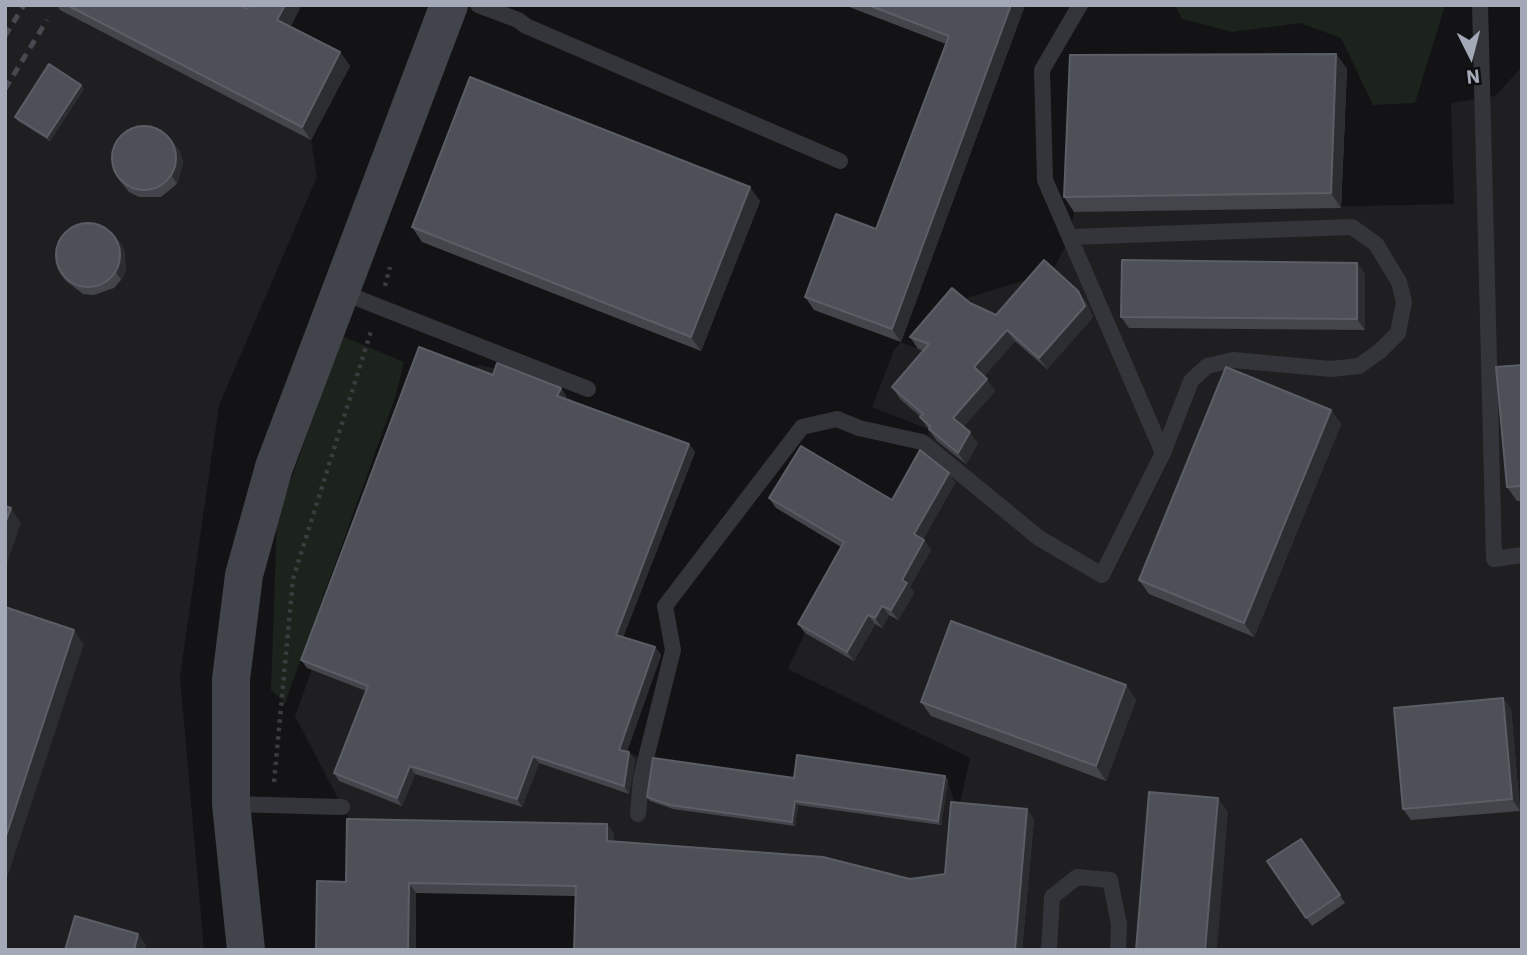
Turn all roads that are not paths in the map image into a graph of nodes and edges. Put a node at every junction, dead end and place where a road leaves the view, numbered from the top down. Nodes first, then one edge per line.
1 (449, 5) edge
2 (478, 5) edge
3 (1080, 5) edge
4 (1480, 5) edge
5 (840, 161) dead end
6 (1070, 237) junction
7 (339, 291) junction
8 (588, 389) dead end
9 (1163, 453) junction
10 (1522, 555) edge
11 (231, 804) junction
12 (342, 807) dead end
13 (638, 814) dead end
14 (246, 950) edge
15 (1049, 950) edge
16 (1118, 950) edge

1 - 7 street
2 - 5 lane
3 - 6 lane
4 - 10 lane
6 - 9 lane
6 - 9 lane
7 - 8 lane
7 - 11 street
9 - 13 lane
11 - 12 lane
11 - 14 street
15 - 16 lane

